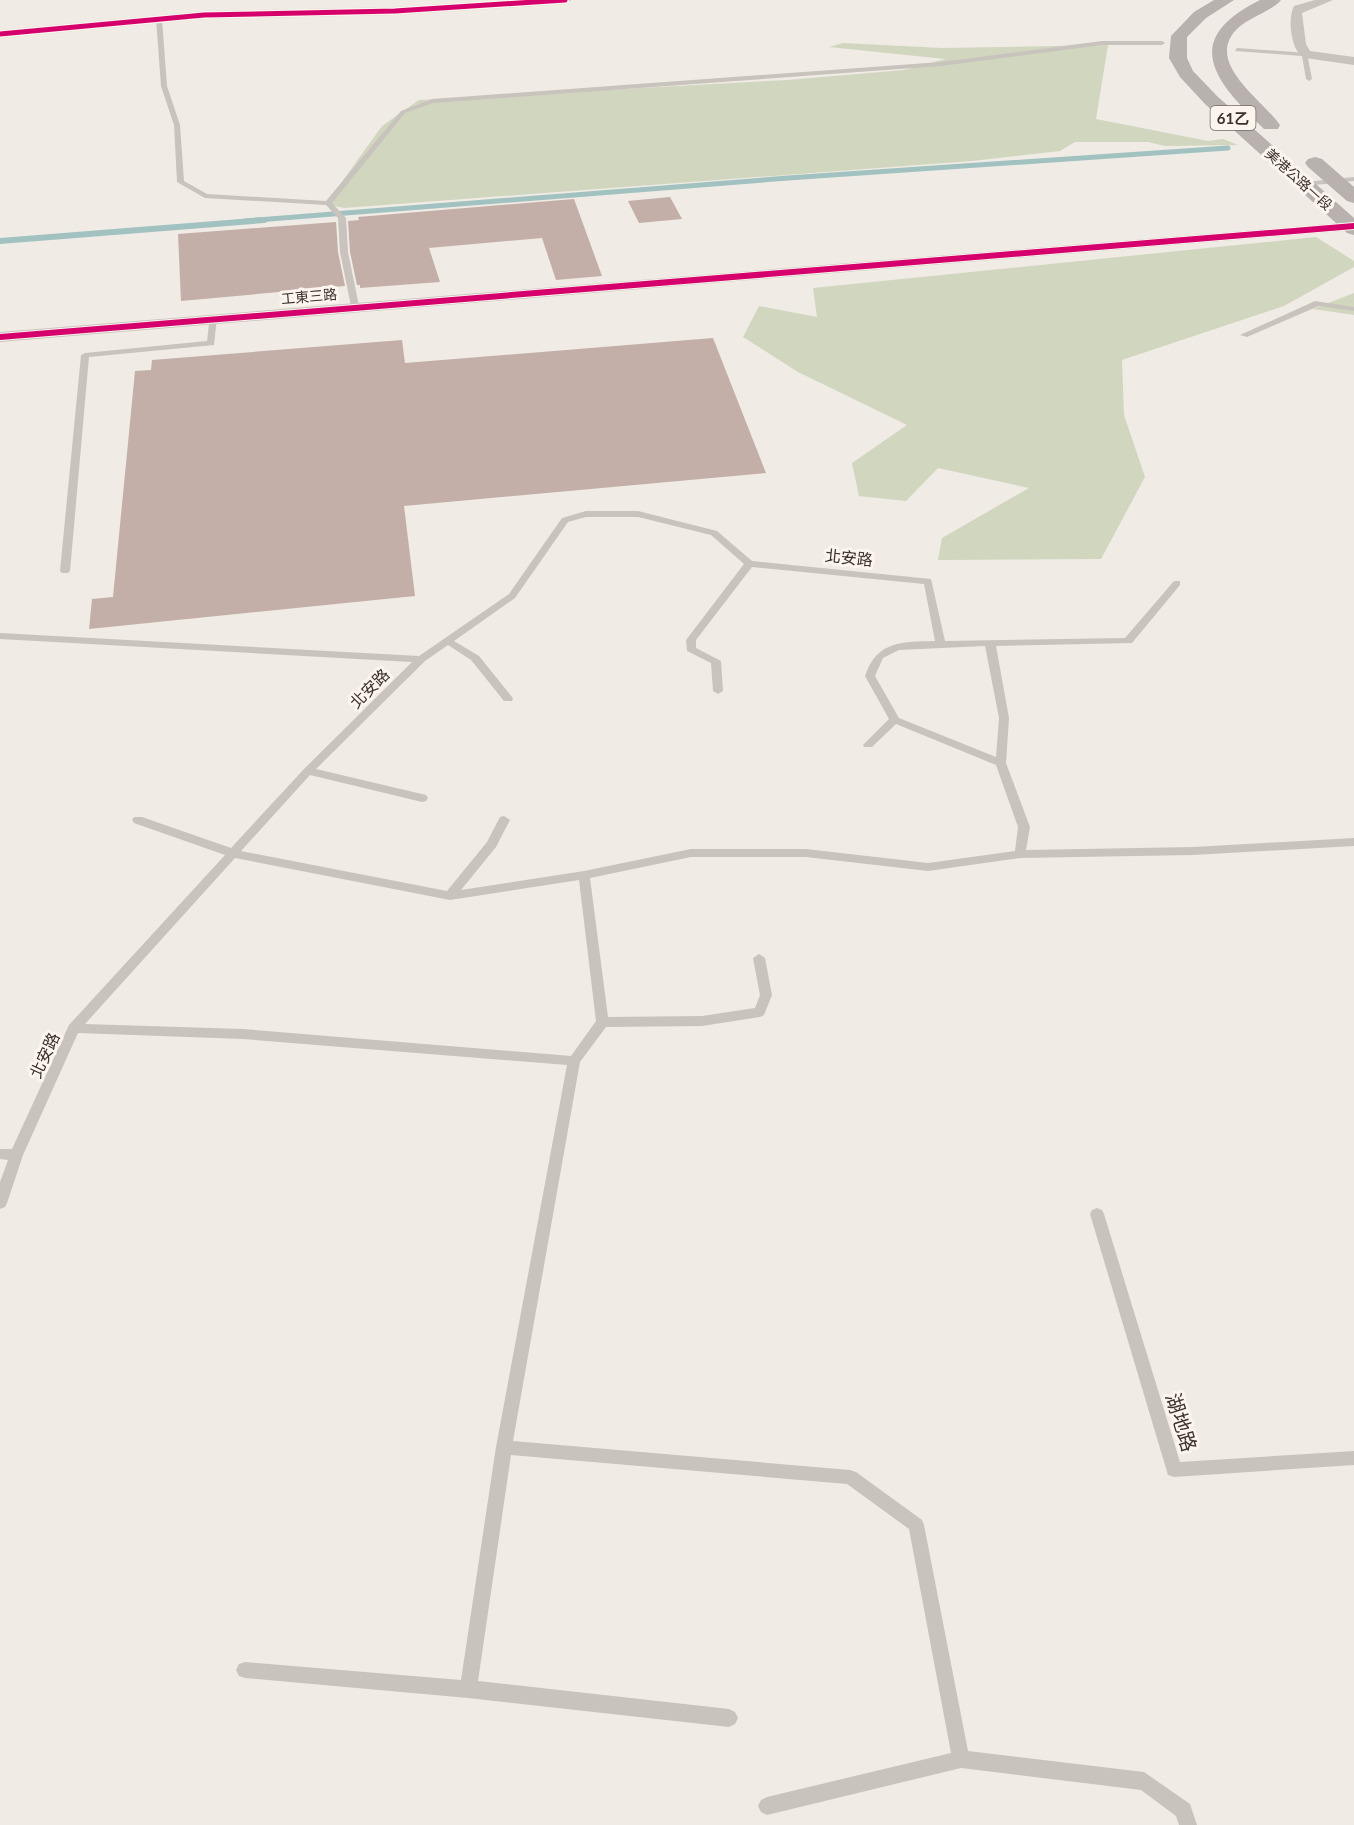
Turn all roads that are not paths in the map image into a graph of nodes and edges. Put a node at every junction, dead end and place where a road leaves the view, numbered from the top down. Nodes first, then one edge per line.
1 (565, 0) edge
2 (1226, 0) edge
3 (1273, 0) edge
4 (1327, 0) edge
5 (159, 18) junction
6 (0, 34) edge
7 (1162, 43) dead end
8 (1237, 50) dead end
9 (1305, 54) junction
10 (1354, 61) edge
11 (1310, 80) dead end
12 (1287, 138) dead end
13 (1303, 152) dead end
14 (1354, 179) edge
15 (1335, 181) junction
16 (1305, 184) junction
17 (1354, 197) edge
18 (328, 203) junction
19 (1353, 227) edge
20 (355, 306) junction
21 (1354, 309) edge
22 (213, 318) junction
23 (1244, 335) dead end
24 (0, 336) edge
25 (749, 564) junction
26 (65, 571) dead end
27 (1177, 583) dead end
28 (0, 636) edge
29 (448, 641) junction
30 (941, 644) junction
31 (990, 644) junction
32 (421, 659) junction
33 (718, 691) dead end
34 (508, 699) dead end
35 (895, 720) junction
36 (868, 745) dead end
37 (1001, 763) junction
38 (308, 771) junction
39 (422, 798) dead end
40 (138, 820) dead end
41 (504, 820) dead end
42 (1354, 842) edge
43 (235, 854) junction
44 (1020, 854) junction
45 (584, 875) junction
46 (450, 896) junction
47 (759, 958) dead end
48 (602, 1022) junction
49 (74, 1028) junction
50 (574, 1061) junction
51 (0, 1154) edge
52 (16, 1155) junction
53 (0, 1203) edge
54 (1097, 1214) dead end
55 (504, 1447) junction
56 (1354, 1458) edge
57 (245, 1670) dead end
58 (468, 1689) junction
59 (729, 1718) dead end
60 (962, 1758) junction
61 (767, 1806) dead end
62 (1188, 1825) edge

1 - 5 street
2 - 16 main road, 美港公路一段 / 61乙
3 - 12 main road, 美港公路一段 / 61乙
4 - 9 street
5 - 6 street
5 - 18 lane
7 - 18 lane
8 - 9 lane
9 - 10 street
9 - 11 lane
13 - 15 main road, 美港公路一段
14 - 15 lane
15 - 16 lane
15 - 17 main road, 美港公路一段
16 - 19 main road, 美港公路一段 / 61乙
18 - 20 lane
19 - 20 street, 工東三路
20 - 22 street, 工東三路
21 - 23 lane
22 - 24 street, 工東三路
22 - 26 lane
25 - 29 lane, 北安路
25 - 30 lane, 北安路
25 - 33 lane
27 - 31 lane
28 - 32 lane
29 - 32 lane, 北安路
29 - 34 lane
30 - 31 lane
30 - 35 lane
31 - 37 lane
32 - 38 lane, 北安路
35 - 36 lane
35 - 37 lane
37 - 44 lane
38 - 39 lane
38 - 43 lane, 北安路
40 - 43 lane
41 - 46 lane
42 - 44 lane
43 - 46 lane
43 - 49 lane, 北安路
44 - 45 lane
45 - 46 lane
45 - 48 lane
47 - 48 lane
48 - 50 lane
49 - 50 lane
49 - 52 lane, 北安路
50 - 55 lane
51 - 52 lane
52 - 53 lane, 北安路
54 - 56 lane, 湖地路
55 - 58 lane
55 - 60 lane
57 - 58 lane
58 - 59 lane
60 - 61 lane
60 - 62 lane

